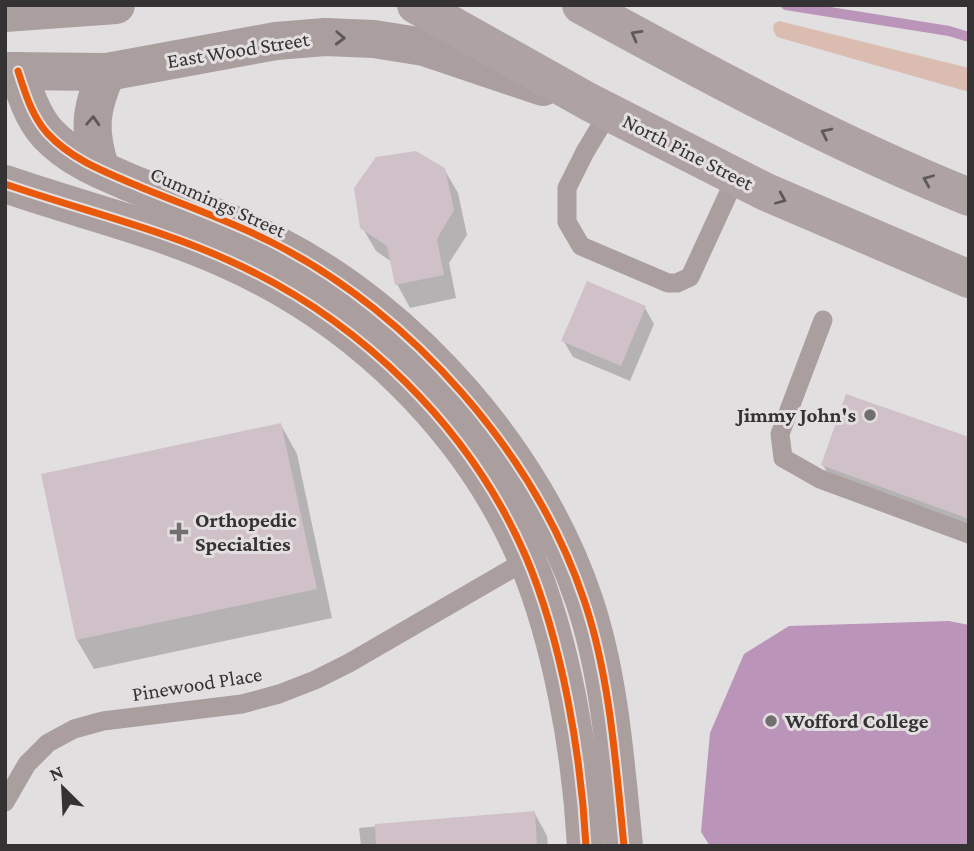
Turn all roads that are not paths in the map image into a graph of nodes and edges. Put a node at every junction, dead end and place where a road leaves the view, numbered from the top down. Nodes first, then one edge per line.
1 (116, 5) edge
2 (416, 5) edge
3 (581, 5) edge
4 (5, 13) edge
5 (12, 71) edge
6 (107, 72) junction
7 (599, 107) junction
8 (101, 170) junction
9 (736, 177) junction
10 (11, 179) edge
11 (969, 197) edge
12 (969, 279) edge
13 (823, 320) dead end
14 (969, 534) edge
15 (559, 539) junction
16 (527, 560) junction
17 (5, 802) edge
18 (586, 846) edge
19 (624, 846) edge

1 - 4 street
2 - 7 highway, North Pine Street
11 -> 3 highway
5 - 6 street, East Wood Street
5 - 8 street, Cummings Street
6 -> 7 street, East Wood Street
8 -> 6 street
7 - 9 highway, North Pine Street
7 - 9 lane
8 - 15 street, Cummings Street
9 -> 12 highway, North Pine Street
10 - 16 street
13 - 14 lane
15 - 16 lane, Pinewood Place
15 - 19 street, Cummings Street
16 - 17 lane, Pinewood Place
16 - 18 street

